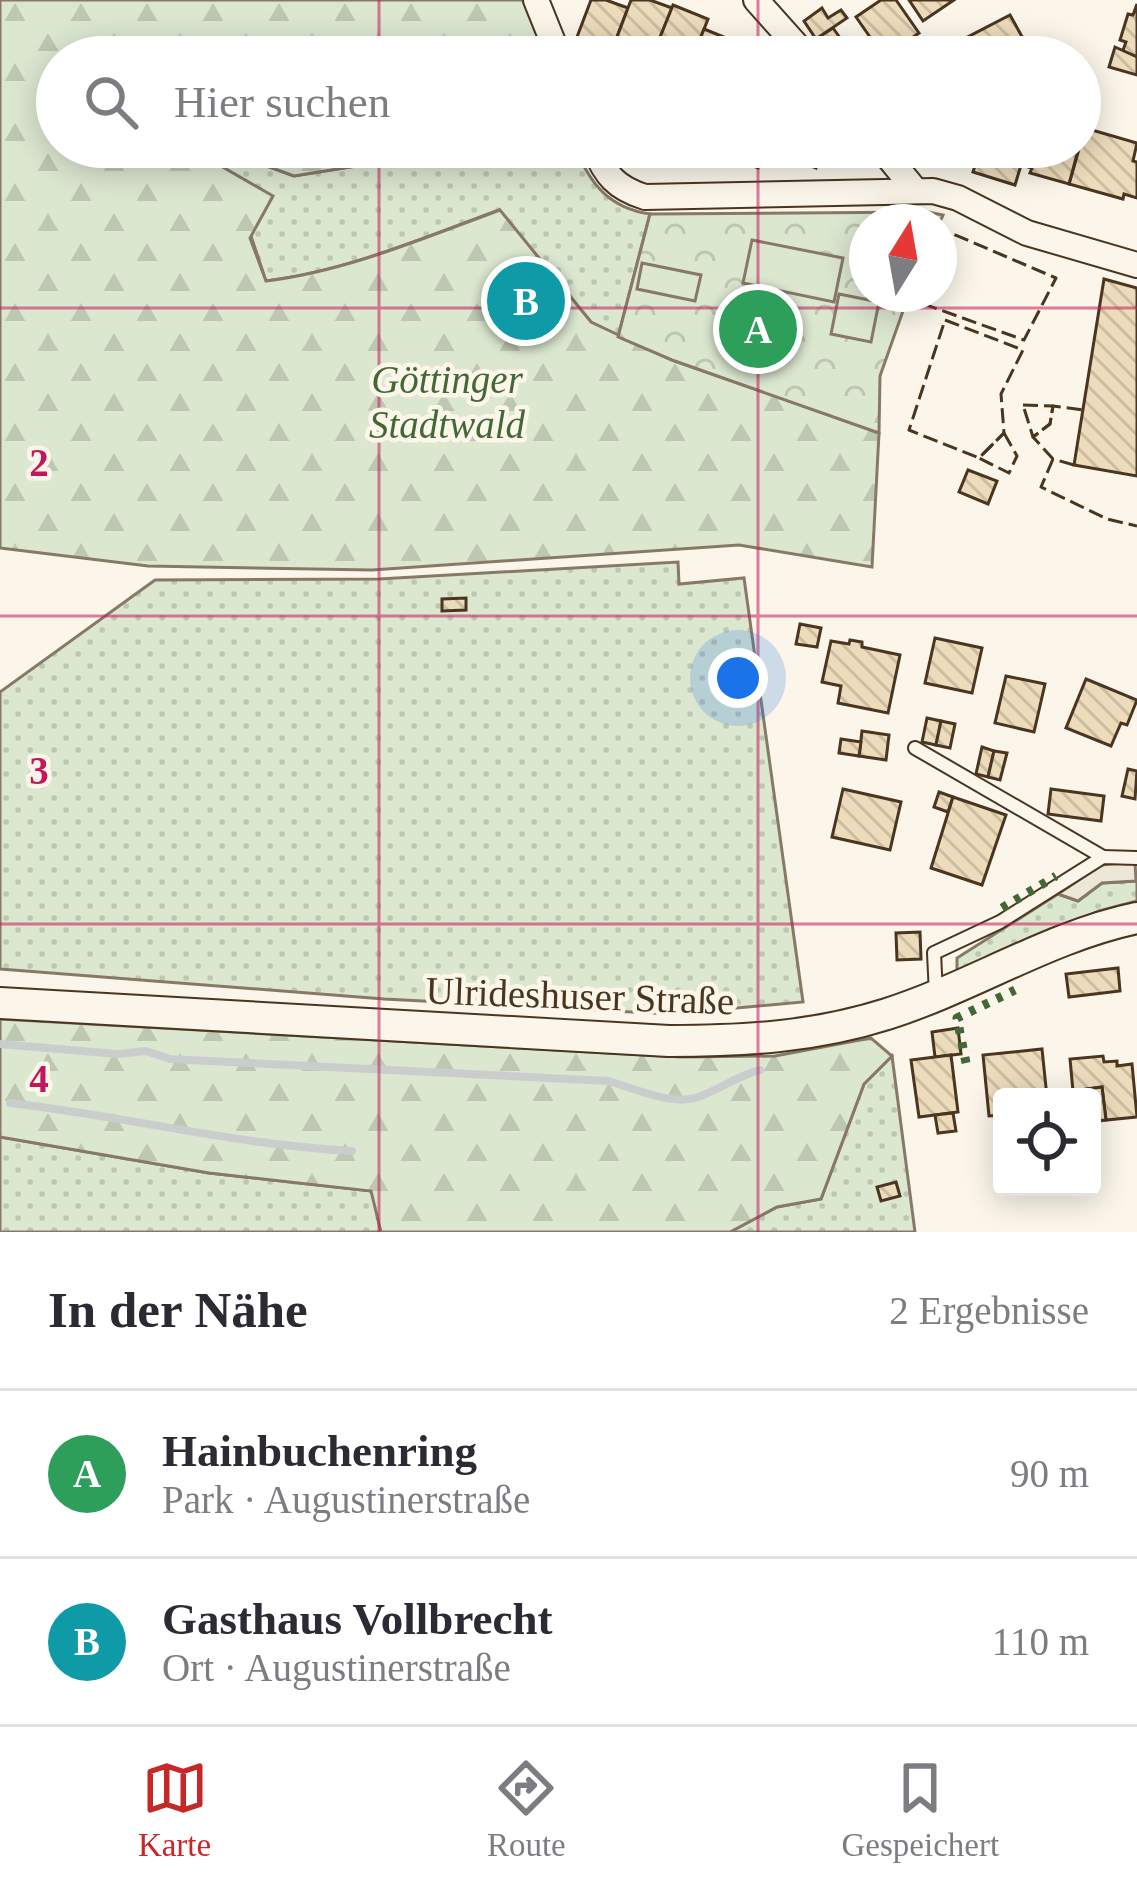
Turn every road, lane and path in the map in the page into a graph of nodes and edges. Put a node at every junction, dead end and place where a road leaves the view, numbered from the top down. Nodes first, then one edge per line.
1 (536, 0) edge
2 (756, 0) edge
3 (551, 36) edge
4 (788, 36) edge
5 (606, 168) edge
6 (897, 168) edge
7 (916, 191) junction
8 (1137, 266) edge
9 (915, 748) dead end
10 (1103, 857) junction
11 (1137, 857) edge
12 (1137, 918) edge
13 (936, 996) junction
14 (0, 1003) edge

1 - 3 street
2 - 4 street
5 - 7 street
6 - 7 street
7 - 8 street
9 - 10 lane
10 - 11 lane
10 - 13 lane
12 - 13 street, Ulrideshuser Straße
13 - 14 street, Ulrideshuser Straße

